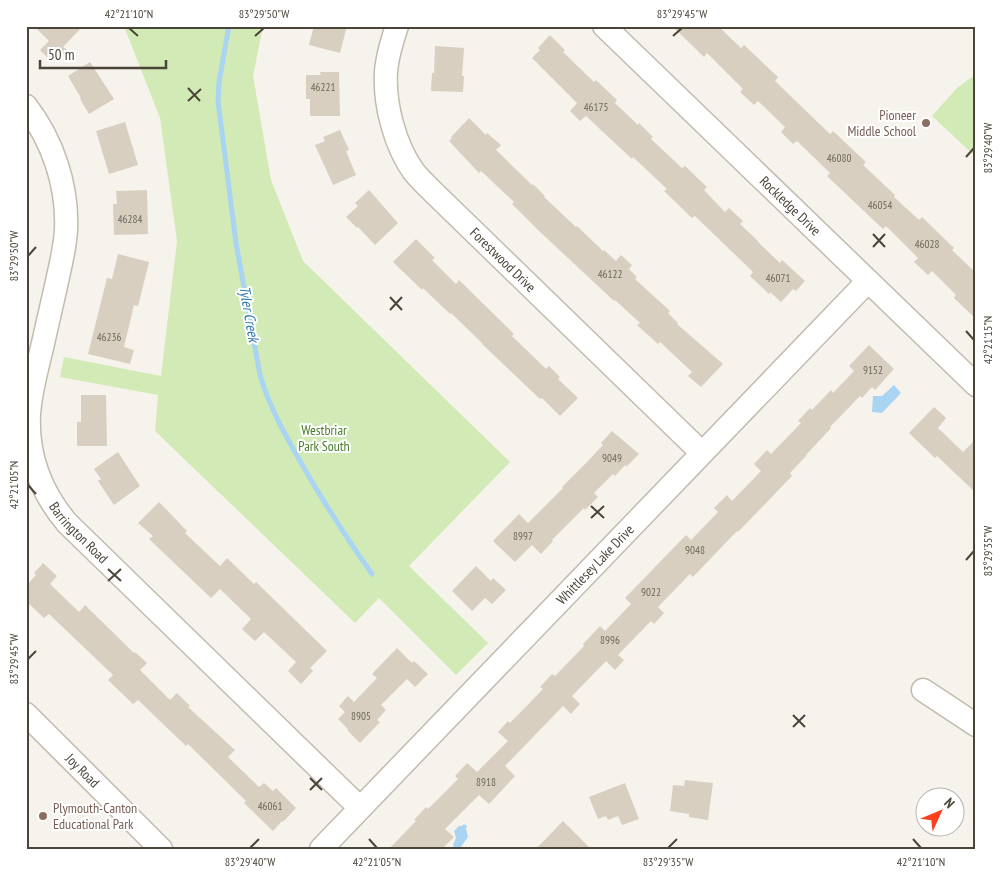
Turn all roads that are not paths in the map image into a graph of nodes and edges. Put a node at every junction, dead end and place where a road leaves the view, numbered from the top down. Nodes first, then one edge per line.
1 (397, 26) edge
2 (604, 26) edge
3 (26, 106) edge
4 (868, 281) junction
5 (976, 385) edge
6 (28, 405) edge
7 (702, 453) junction
8 (923, 690) dead end
9 (26, 714) edge
10 (976, 725) edge
11 (360, 808) junction
12 (161, 849) edge
13 (321, 849) edge

1 - 7 street, Forestwood Drive
2 - 4 street, Rockledge Drive
3 - 6 street, Barrington Road
4 - 5 street, Rockledge Drive
4 - 7 street, Whittlesey Lake Drive
6 - 11 street, Barrington Road
7 - 11 street, Whittlesey Lake Drive
8 - 10 street
9 - 12 street, Joy Road
11 - 13 street, Whittlesey Lake Drive

